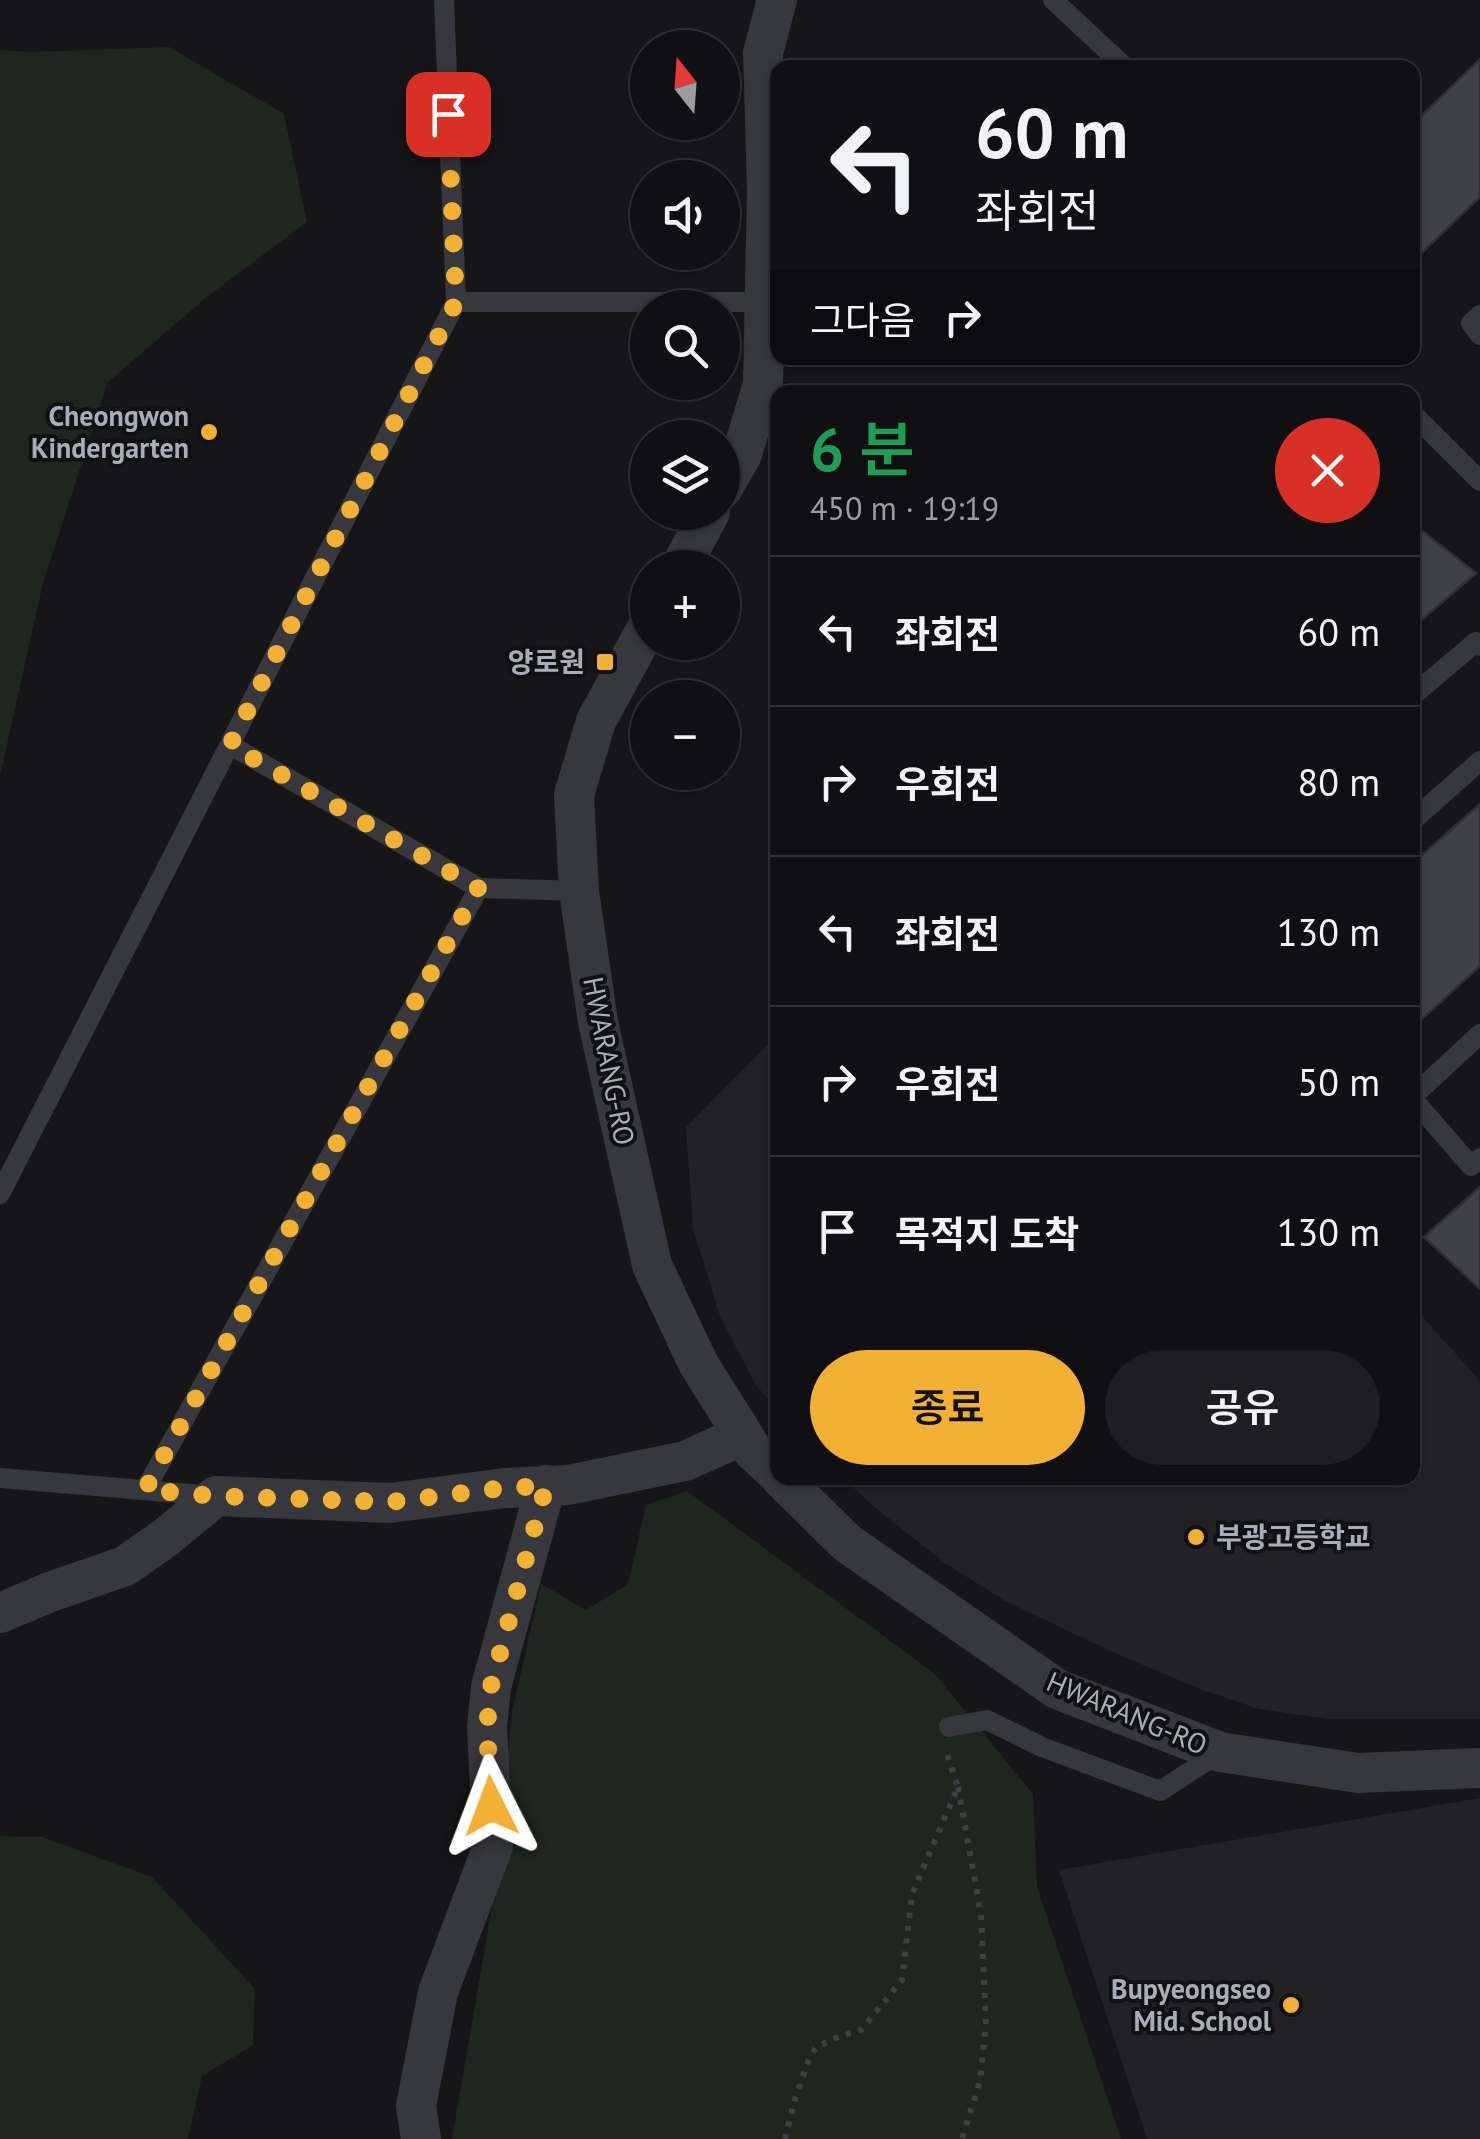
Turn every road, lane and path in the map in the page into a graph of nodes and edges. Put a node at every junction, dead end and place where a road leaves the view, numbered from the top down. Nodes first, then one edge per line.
1 (444, 0) edge
2 (776, 0) edge
3 (1052, 0) edge
4 (1117, 60) edge
5 (456, 302) junction
6 (764, 302) junction
7 (1480, 315) edge
8 (1480, 335) edge
9 (1420, 421) edge
10 (740, 458) edge
11 (1480, 480) edge
12 (1480, 646) edge
13 (630, 659) edge
14 (1420, 689) edge
15 (230, 745) junction
16 (1480, 761) edge
17 (1420, 814) edge
18 (478, 888) junction
19 (579, 892) junction
20 (1480, 1034) edge
21 (1420, 1090) edge
22 (1420, 1106) edge
23 (1480, 1158) edge
24 (0, 1194) edge
25 (743, 1434) junction
26 (770, 1467) edge
27 (0, 1478) edge
28 (788, 1485) edge
29 (546, 1486) junction
30 (145, 1490) junction
31 (216, 1496) junction
32 (0, 1612) edge
33 (949, 1726) joint
34 (1220, 1752) junction
35 (1480, 1768) edge
36 (958, 1787) junction
37 (421, 2139) edge
38 (784, 2139) edge
39 (962, 2139) edge

1 - 5 lane
2 - 6 street
3 - 4 lane
5 - 6 lane
5 - 15 lane
6 - 10 street
7 - 8 lane
9 - 11 lane
12 - 14 lane
13 - 19 street, HWARANG-RO
15 - 18 lane
15 - 24 lane
16 - 17 lane
18 - 19 lane
18 - 30 lane
19 - 25 street, HWARANG-RO
20 - 21 lane
22 - 23 lane
25 - 26 street, HWARANG-RO
25 - 29 street
27 - 30 lane
28 - 34 street, HWARANG-RO
29 - 31 street
29 - 37 street
30 - 31 lane
31 - 32 street
33 - 34 lane
33 - 36 path
34 - 35 street, HWARANG-RO
36 - 38 path
36 - 39 path

